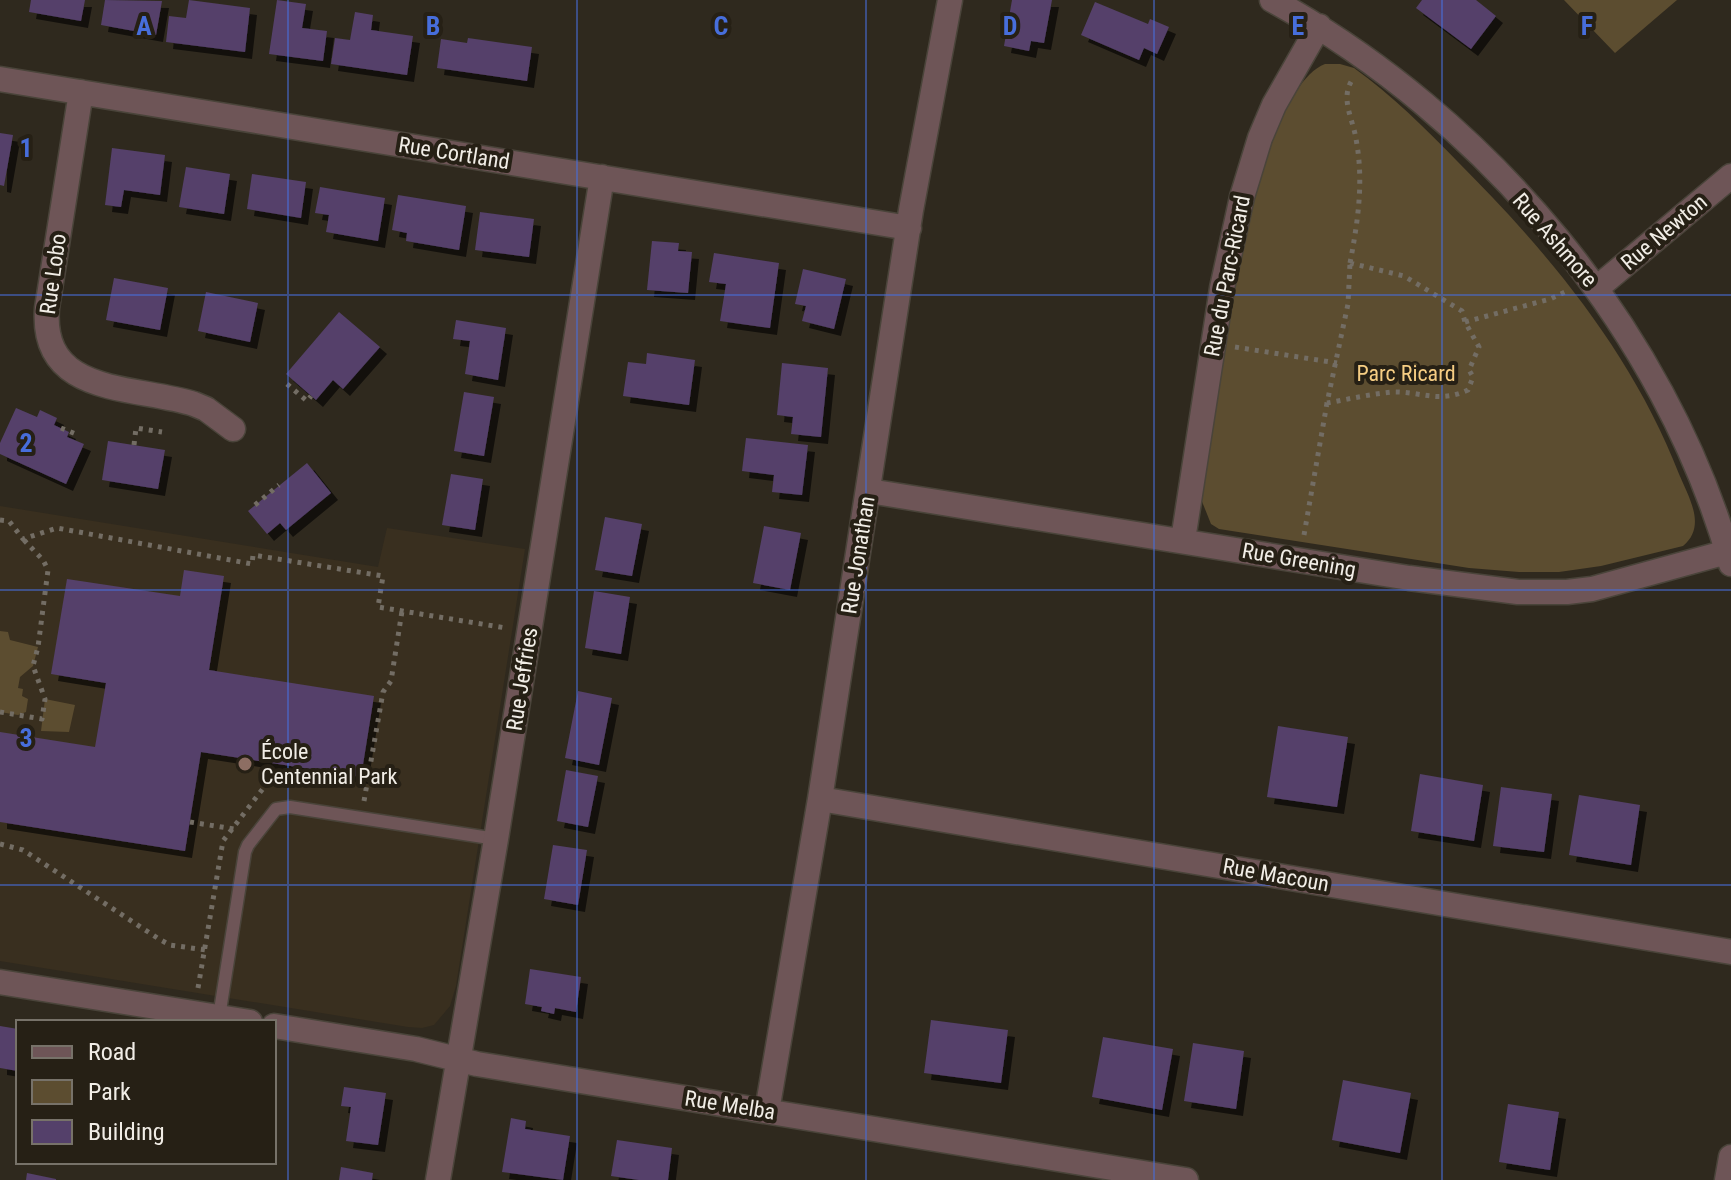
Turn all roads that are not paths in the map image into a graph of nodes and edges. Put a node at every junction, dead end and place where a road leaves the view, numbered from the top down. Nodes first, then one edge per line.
1 (950, 0) edge
2 (1272, 0) edge
3 (1319, 26) junction
4 (0, 79) edge
5 (81, 92) junction
6 (1731, 176) edge
7 (602, 177) junction
8 (909, 228) junction
9 (1585, 288) junction
10 (233, 429) dead end
11 (869, 491) junction
12 (1183, 540) junction
13 (1729, 559) edge
14 (820, 799) junction
15 (496, 839) junction
16 (1731, 952) edge
17 (0, 982) edge
18 (219, 1017) junction
19 (238, 1020) edge
20 (276, 1026) edge
21 (458, 1060) junction
22 (767, 1111) junction
23 (1731, 1157) edge
24 (438, 1180) edge
25 (1186, 1180) edge
26 (1727, 1180) edge

1 - 8 street, Rue Jonathan
2 - 3 street, Rue Ashmore
3 - 9 street, Rue Ashmore
3 - 12 street, Rue du Parc-Ricard
4 - 5 street, Rue Cortland
5 - 7 street, Rue Cortland
5 - 10 street, Rue Lobo
6 - 9 street, Rue Newton
7 - 8 street, Rue Cortland
7 - 15 street, Rue Jeffries
8 - 11 street, Rue Jonathan
9 - 13 street, Rue Ashmore
11 - 12 street, Rue Greening
11 - 14 street, Rue Jonathan
12 - 13 street, Rue Greening
14 - 16 street, Rue Macoun
14 - 22 street, Rue Jonathan
15 - 18 lane
15 - 21 street, Rue Jeffries
17 - 18 street
18 - 19 street
20 - 21 street, Rue Melba
21 - 22 street, Rue Melba
21 - 24 street, Rue Jeffries
22 - 25 street, Rue Melba
23 - 26 street

